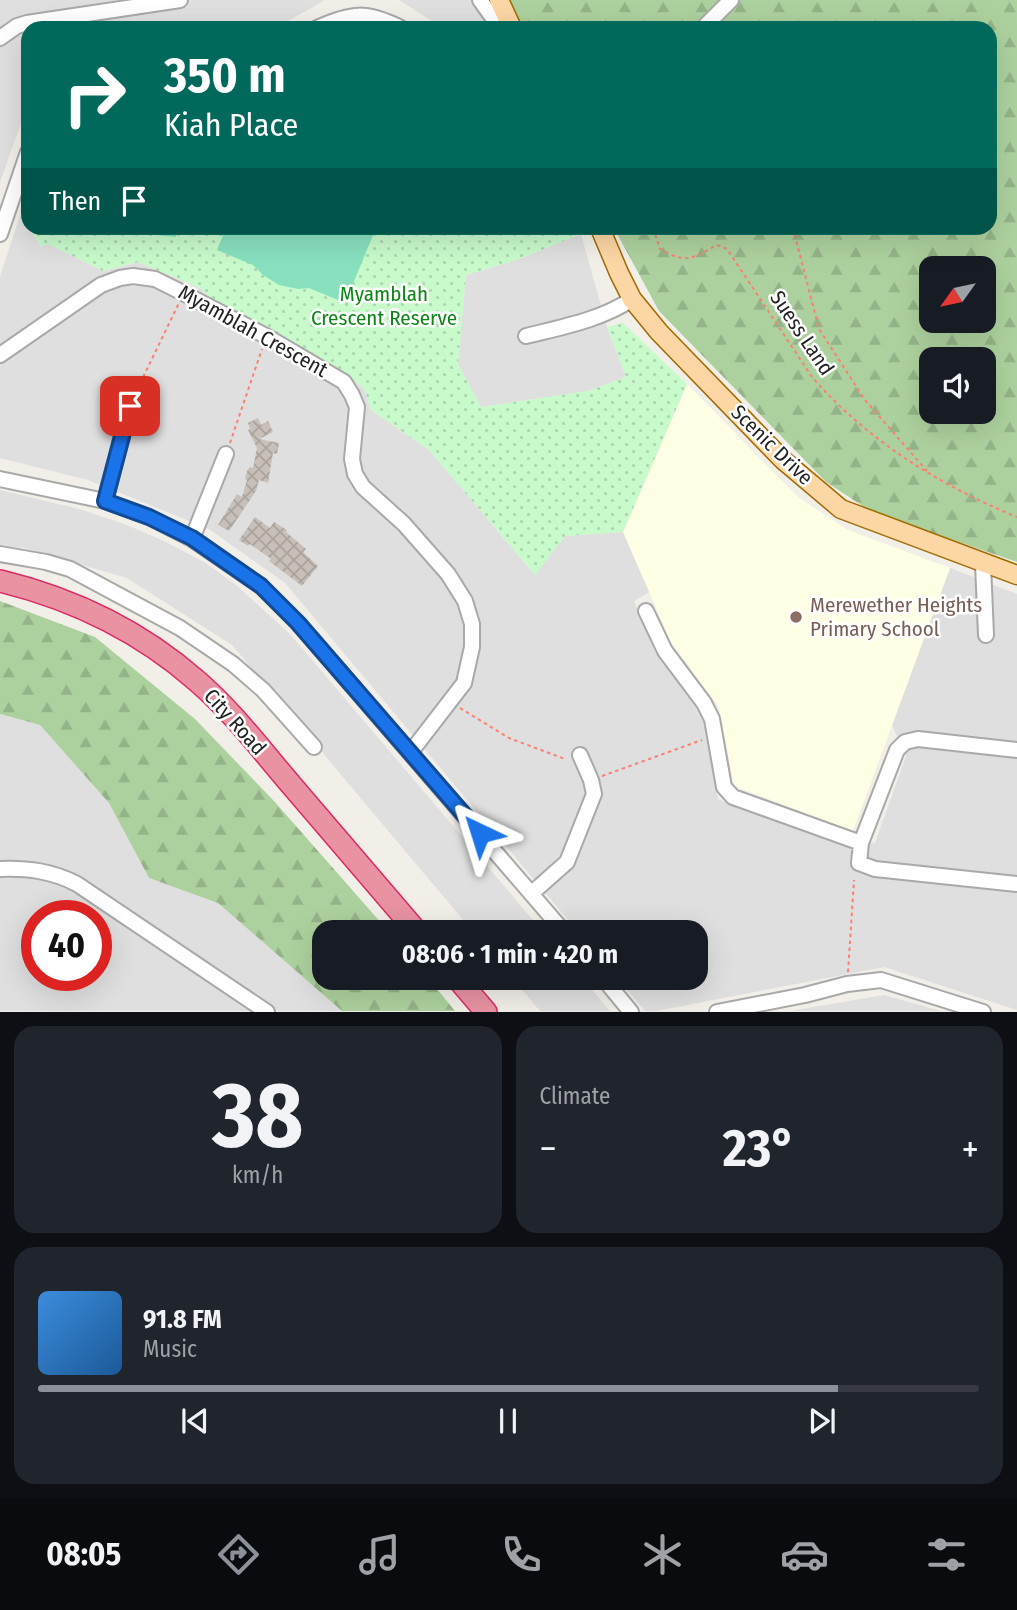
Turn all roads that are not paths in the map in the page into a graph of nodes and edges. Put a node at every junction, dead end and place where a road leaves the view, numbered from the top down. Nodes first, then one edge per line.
1 (180, 0) edge
2 (480, 0) edge
3 (499, 0) edge
4 (731, 0) edge
5 (40, 21) edge
6 (333, 21) edge
7 (385, 21) edge
8 (495, 21) edge
9 (509, 21) edge
10 (710, 21) edge
11 (21, 25) edge
12 (0, 38) edge
13 (21, 172) edge
14 (0, 234) edge
15 (603, 235) edge
16 (632, 299) junction
17 (526, 336) dead end
18 (0, 355) edge
19 (130, 406) road end
20 (226, 454) road end
21 (0, 479) edge
22 (105, 501) junction
23 (192, 538) junction
24 (0, 554) edge
25 (983, 564) junction
26 (1017, 576) edge
27 (0, 581) edge
28 (646, 611) dead end
29 (986, 635) dead end
30 (314, 747) dead end
31 (1017, 750) edge
32 (410, 753) junction
33 (573, 757) road end
34 (862, 843) junction
35 (0, 869) edge
36 (1017, 884) edge
37 (531, 893) junction
38 (407, 920) edge
39 (554, 920) edge
40 (467, 990) edge
41 (613, 990) edge
42 (267, 1012) edge
43 (486, 1012) edge
44 (631, 1012) edge
45 (717, 1012) edge
46 (983, 1012) edge

1 - 5 street
2 - 8 street
3 - 9 main road
4 - 10 street
6 - 7 street
11 - 12 street
13 - 14 street
15 - 16 main road, Scenic Drive
16 - 17 street
16 - 25 main road, Scenic Drive
18 - 32 street, Myamblah Crescent
19 - 22 street
20 - 23 street
21 - 22 street
22 - 23 street
23 - 32 street
24 - 30 street
25 - 26 main road, Scenic Drive
25 - 29 street
27 - 38 highway, City Road
28 - 34 street
31 - 34 street
32 - 37 street
33 - 37 street
34 - 36 street
35 - 42 street
37 - 39 street
40 - 43 highway
41 - 44 street
45 - 46 street

